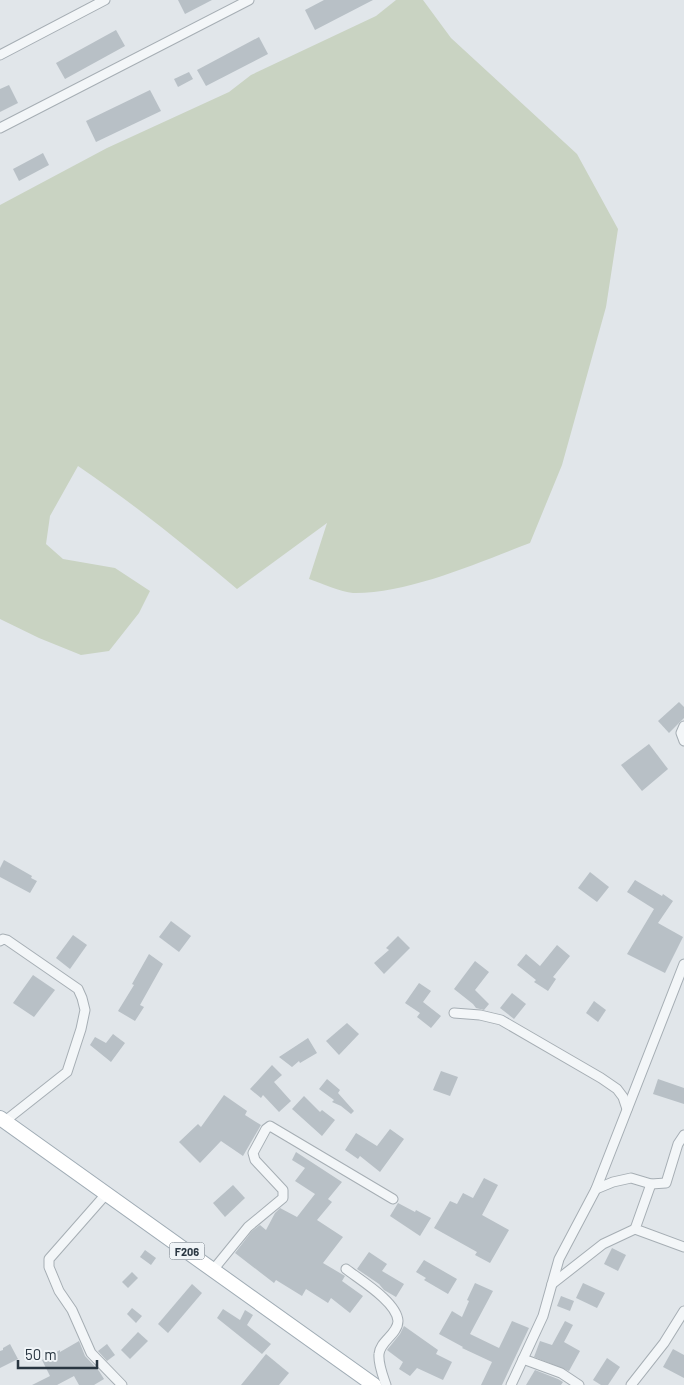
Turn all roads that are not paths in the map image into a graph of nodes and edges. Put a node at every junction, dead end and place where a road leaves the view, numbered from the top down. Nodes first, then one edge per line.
1 (104, 0) edge
2 (249, 0) edge
3 (0, 55) edge
4 (0, 128) edge
5 (684, 726) edge
6 (684, 741) edge
7 (0, 942) edge
8 (684, 964) edge
9 (454, 1013) dead end
10 (627, 1108) junction
11 (2, 1119) edge
12 (684, 1135) edge
13 (651, 1184) junction
14 (596, 1189) junction
15 (107, 1193) junction
16 (393, 1199) dead end
17 (635, 1229) junction
18 (684, 1247) edge
19 (346, 1269) dead end
20 (214, 1270) junction
21 (552, 1284) junction
22 (684, 1311) edge
23 (523, 1359) junction
24 (122, 1385) edge
25 (374, 1385) edge
26 (386, 1385) edge
27 (511, 1385) edge
28 (579, 1385) edge
29 (631, 1385) edge

1 - 3 street
2 - 4 street
5 - 6 street
7 - 11 street
8 - 10 street
9 - 10 street
10 - 14 street
11 - 15 main road, F206
12 - 13 street
13 - 14 street
13 - 17 street
14 - 21 street
15 - 20 main road, F206
15 - 24 street
16 - 20 street
17 - 18 street
17 - 21 street
19 - 26 street
20 - 25 main road, F206
21 - 23 street
22 - 29 street
23 - 27 street
23 - 28 street

